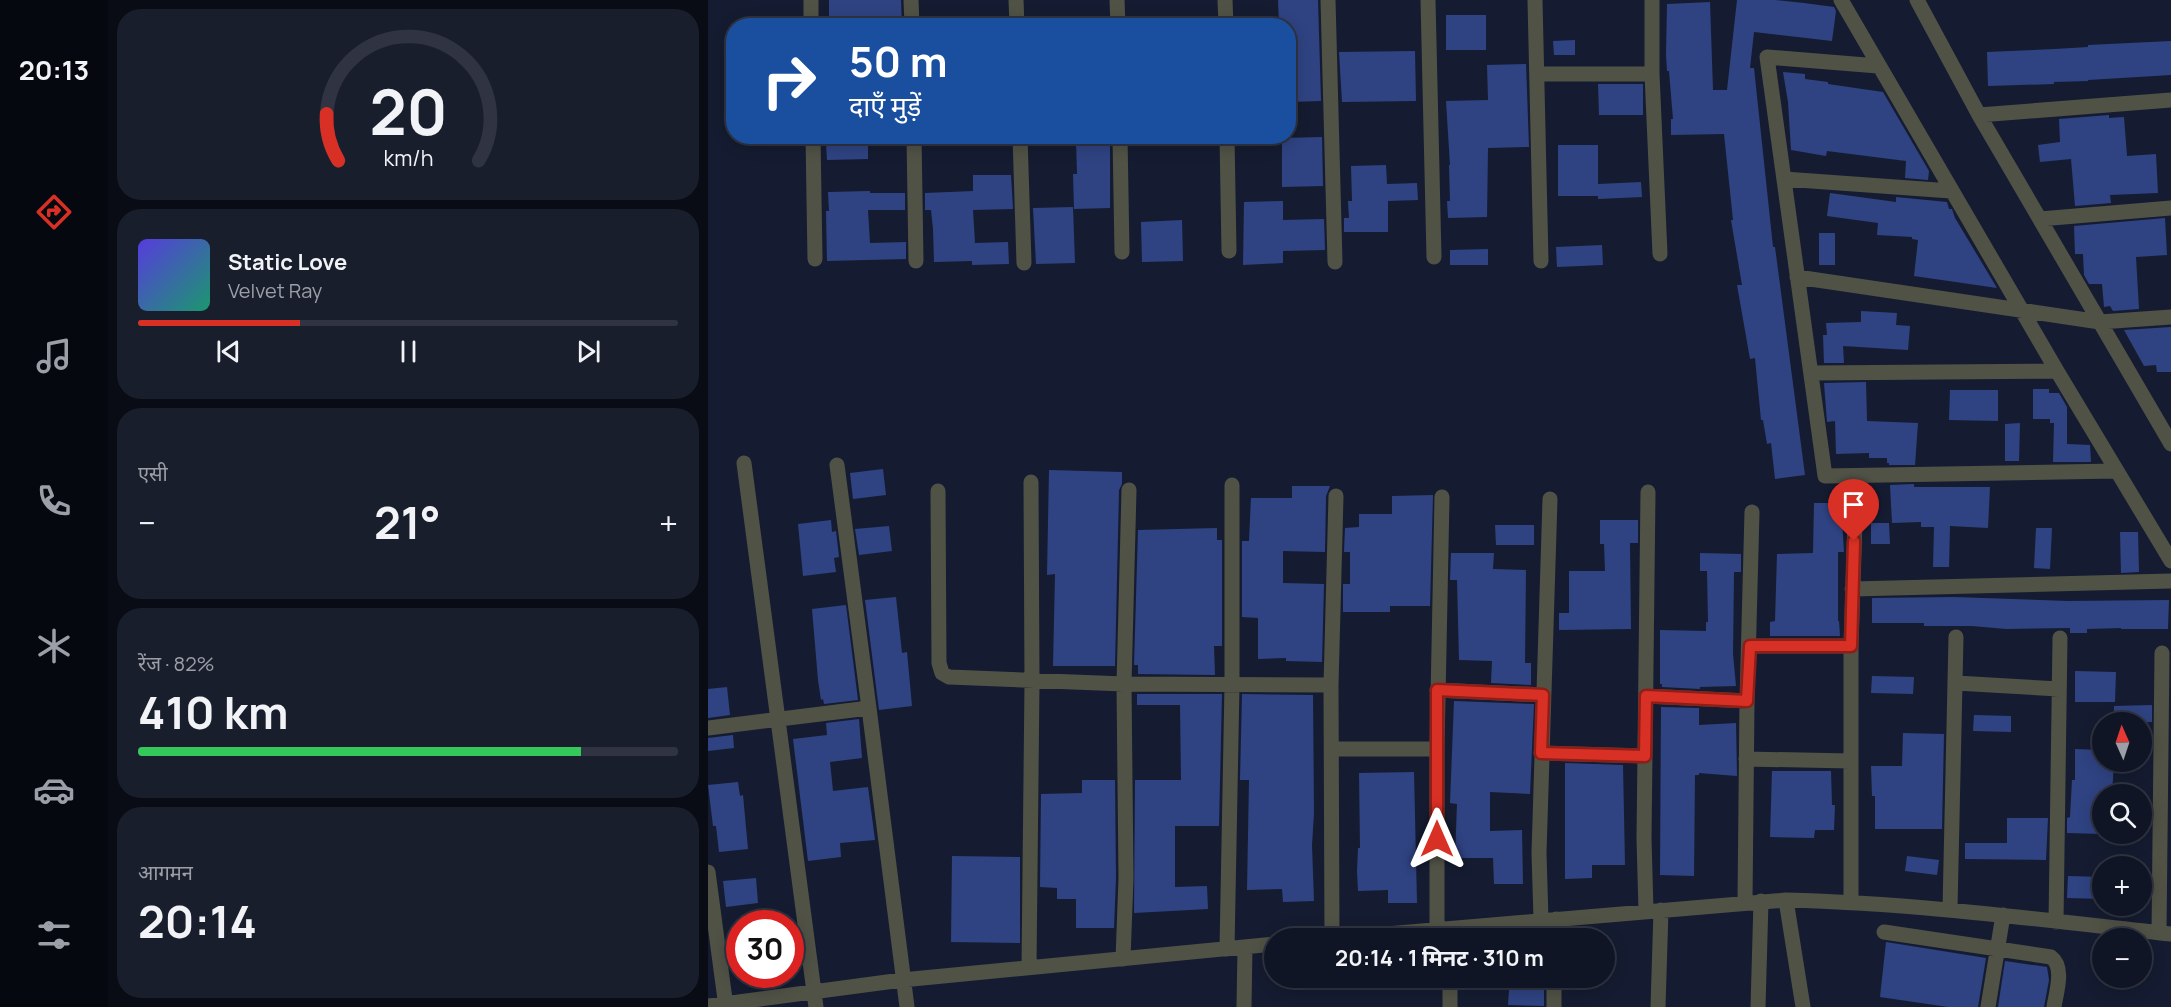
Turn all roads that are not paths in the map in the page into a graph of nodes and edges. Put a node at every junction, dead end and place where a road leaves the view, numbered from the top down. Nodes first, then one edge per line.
1 (811, 0) edge
2 (912, 0) edge
3 (1016, 0) edge
4 (1117, 0) edge
5 (1225, 0) edge
6 (1328, 0) edge
7 (1428, 0) edge
8 (1535, 0) edge
9 (1652, 0) edge
10 (1841, 0) edge
11 (1917, 0) edge
12 (811, 18) edge
13 (912, 18) edge
14 (1017, 18) edge
15 (1118, 18) edge
16 (1226, 18) edge
17 (1878, 66) junction
18 (1537, 74) junction
19 (1652, 74) junction
20 (2171, 100) edge
21 (1979, 116) junction
22 (813, 144) edge
23 (914, 144) edge
24 (1020, 144) edge
25 (1120, 144) edge
26 (1227, 144) edge
27 (1784, 179) junction
28 (1951, 191) junction
29 (2171, 208) edge
30 (2040, 219) junction
31 (1228, 251) dead end
32 (1122, 252) dead end
33 (1660, 255) dead end
34 (1434, 257) dead end
35 (815, 259) dead end
36 (916, 261) dead end
37 (1541, 261) dead end
38 (1335, 262) dead end
39 (1024, 263) dead end
40 (1797, 277) junction
41 (2020, 309) junction
42 (2171, 317) edge
43 (2100, 322) junction
44 (2057, 371) junction
45 (1811, 373) junction
46 (2171, 444) edge
47 (744, 463) dead end
48 (837, 465) dead end
49 (2116, 471) junction
50 (1031, 482) dead end
51 (1232, 485) dead end
52 (1129, 490) dead end
53 (938, 491) dead end
54 (1648, 492) dead end
55 (1856, 493) dead end
56 (1336, 496) dead end
57 (1442, 497) dead end
58 (1550, 499) dead end
59 (1752, 512) dead end
60 (2171, 561) edge
61 (2171, 581) edge
62 (1852, 589) junction
63 (1956, 637) dead end
64 (2060, 638) dead end
65 (1750, 646) junction
66 (1851, 646) junction
67 (2162, 653) dead end
68 (1032, 682) junction
69 (1956, 683) junction
70 (1124, 684) junction
71 (1232, 685) junction
72 (1331, 685) junction
73 (2059, 689) junction
74 (1437, 690) junction
75 (1543, 695) junction
76 (1646, 696) junction
77 (1747, 701) junction
78 (869, 708) junction
79 (779, 719) junction
80 (708, 728) edge
81 (1332, 749) junction
82 (1437, 749) junction
83 (1541, 753) junction
84 (1645, 756) junction
85 (1746, 759) junction
86 (1851, 761) junction
87 (708, 872) edge
88 (1786, 900) junction
89 (1761, 901) junction
90 (1851, 901) junction
91 (1745, 902) junction
92 (1950, 909) junction
93 (1653, 911) junction
94 (2003, 915) junction
95 (1548, 920) junction
96 (2056, 922) junction
97 (1332, 928) edge
98 (1446, 928) edge
99 (1480, 928) edge
100 (1551, 928) edge
101 (1884, 932) dead end
102 (2165, 933) edge
103 (1264, 945) edge
104 (1245, 947) junction
105 (1227, 949) junction
106 (1997, 949) junction
107 (1123, 959) junction
108 (1029, 968) junction
109 (902, 980) junction
110 (1450, 988) edge
111 (1554, 988) edge
112 (815, 999) edge
113 (726, 1005) edge
114 (708, 1006) edge
115 (907, 1007) edge
116 (1244, 1007) edge
117 (1450, 1007) edge
118 (1554, 1007) edge
119 (1658, 1007) edge
120 (1758, 1007) edge
121 (1803, 1007) edge
122 (1988, 1007) edge
123 (2054, 1007) edge

1 - 12 street
2 - 13 street
3 - 14 street
4 - 15 street
5 - 16 street
6 - 38 street
7 - 34 street
8 - 18 street
9 - 19 street
10 - 17 street
11 - 21 street
17 - 27 street
17 - 28 street
18 - 19 street
18 - 37 street
19 - 33 street
20 - 21 street
21 - 30 street
22 - 35 street
23 - 36 street
24 - 39 street
25 - 32 street
26 - 31 street
27 - 28 street
27 - 40 street
28 - 41 street
29 - 30 street
30 - 43 street
40 - 41 street
40 - 45 street
41 - 43 street
41 - 44 street
42 - 43 street
43 - 46 street
44 - 45 street
44 - 49 street
45 - 49 street
47 - 79 street
48 - 78 street
49 - 60 street
50 - 68 street
51 - 71 street
52 - 70 street
53 - 68 street
54 - 76 street
55 - 62 street
56 - 72 street
57 - 74 street
58 - 75 street
59 - 65 street
61 - 62 street
62 - 66 street
63 - 69 street
64 - 73 street
65 - 66 street
65 - 77 street
66 - 86 street
67 - 102 street
68 - 70 street
68 - 108 street
69 - 73 street
69 - 92 street
70 - 71 street
70 - 107 street
71 - 72 street
71 - 105 street
72 - 81 street
73 - 96 street
74 - 75 street
74 - 82 street
75 - 83 street
76 - 77 street
76 - 84 street
77 - 85 street
78 - 79 street
78 - 109 street
79 - 80 street
79 - 112 street
81 - 82 street
81 - 97 street
82 - 98 street
83 - 84 street
83 - 95 street
84 - 93 street
85 - 86 street
85 - 91 street
86 - 90 street
87 - 113 street
88 - 89 street
88 - 90 street
88 - 121 street
89 - 91 street
89 - 120 street
90 - 92 street
91 - 93 street
92 - 94 street
93 - 95 street
93 - 119 street
94 - 96 street
94 - 106 street
95 - 99 street
95 - 100 street
96 - 102 street
101 - 106 street
103 - 104 street
104 - 105 street
104 - 116 street
105 - 107 street
106 - 122 street
106 - 123 street
107 - 108 street
108 - 109 street
109 - 112 street
109 - 115 street
110 - 117 street
111 - 118 street
112 - 113 street
113 - 114 street

